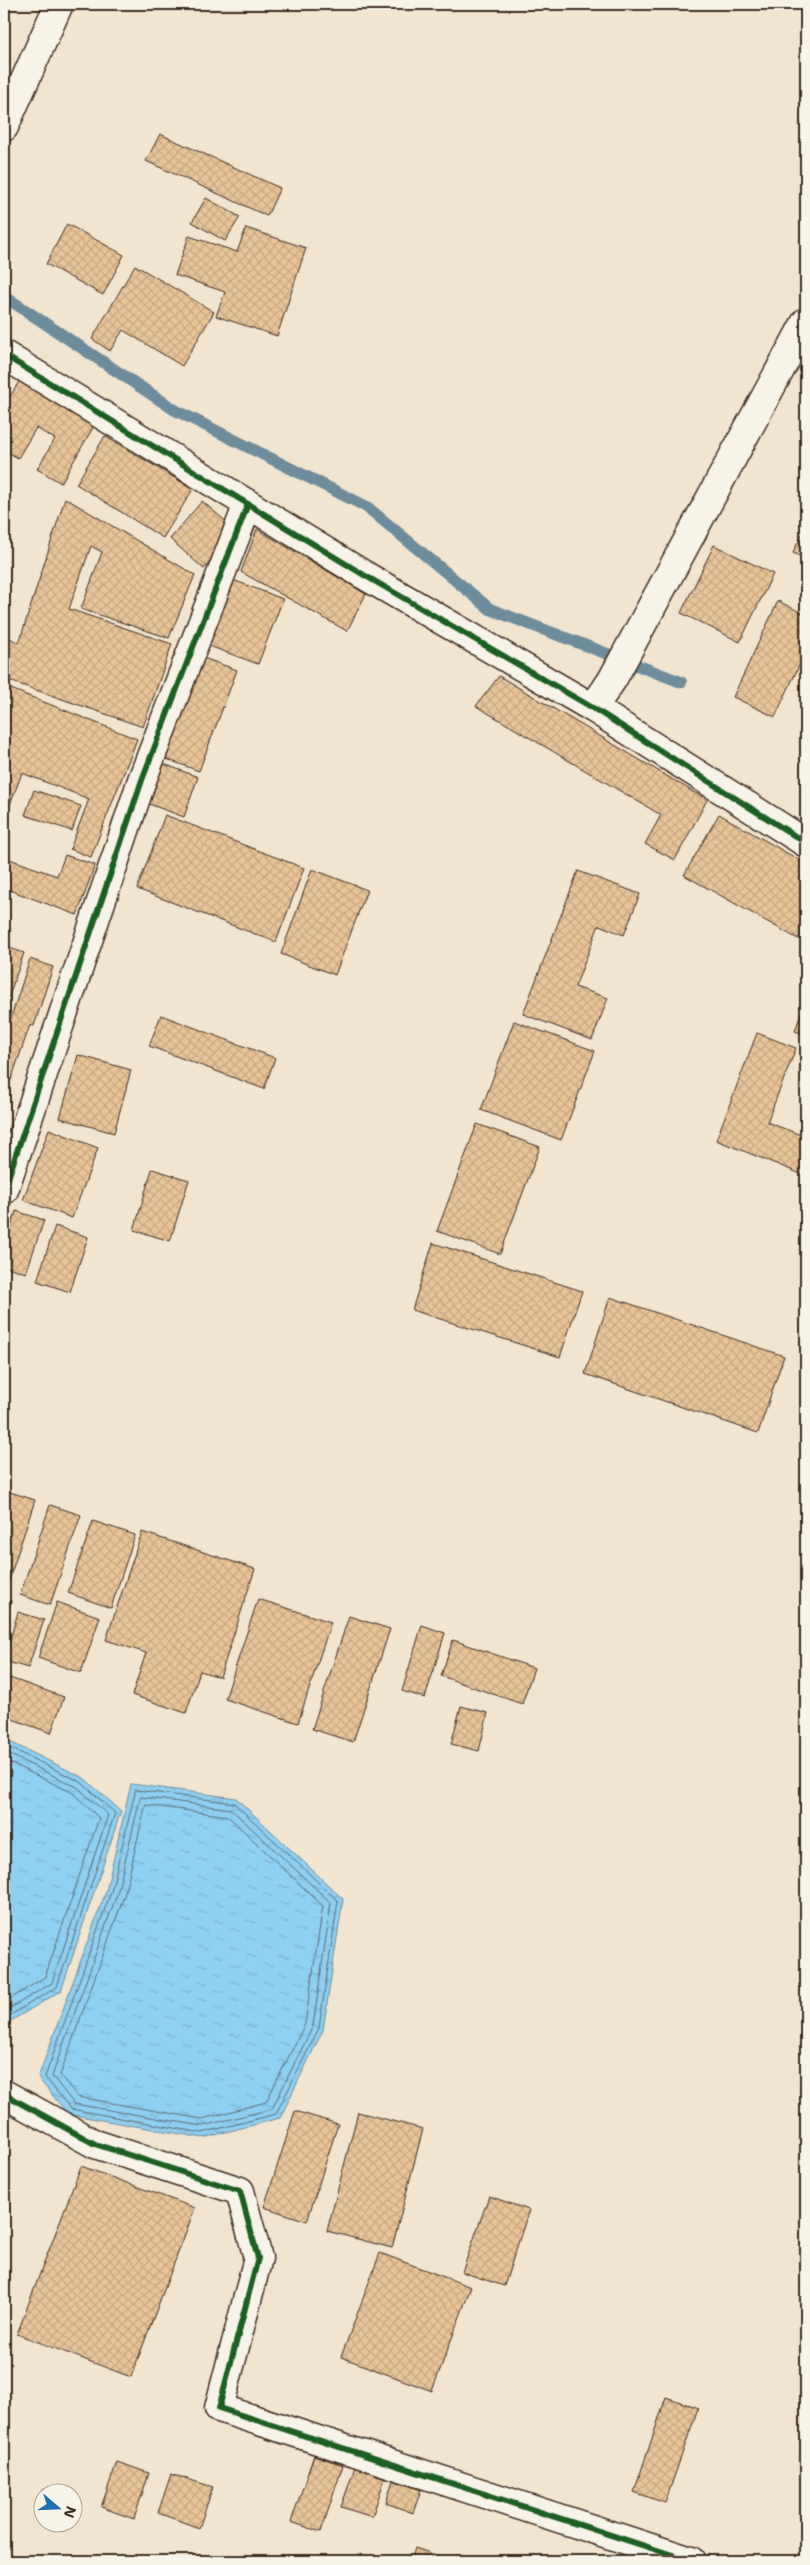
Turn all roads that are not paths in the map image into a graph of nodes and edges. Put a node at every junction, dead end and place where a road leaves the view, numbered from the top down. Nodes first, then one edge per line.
1 (59, 4) edge
2 (4, 127) edge
3 (806, 322) edge
4 (4, 355) edge
5 (248, 504) junction
6 (593, 708) junction
7 (806, 844) edge
8 (4, 1190) edge
9 (4, 2094) edge
10 (691, 2561) edge

1 - 2 street
3 - 6 street
4 - 5 street
5 - 6 street
5 - 8 street
6 - 7 street
9 - 10 street

